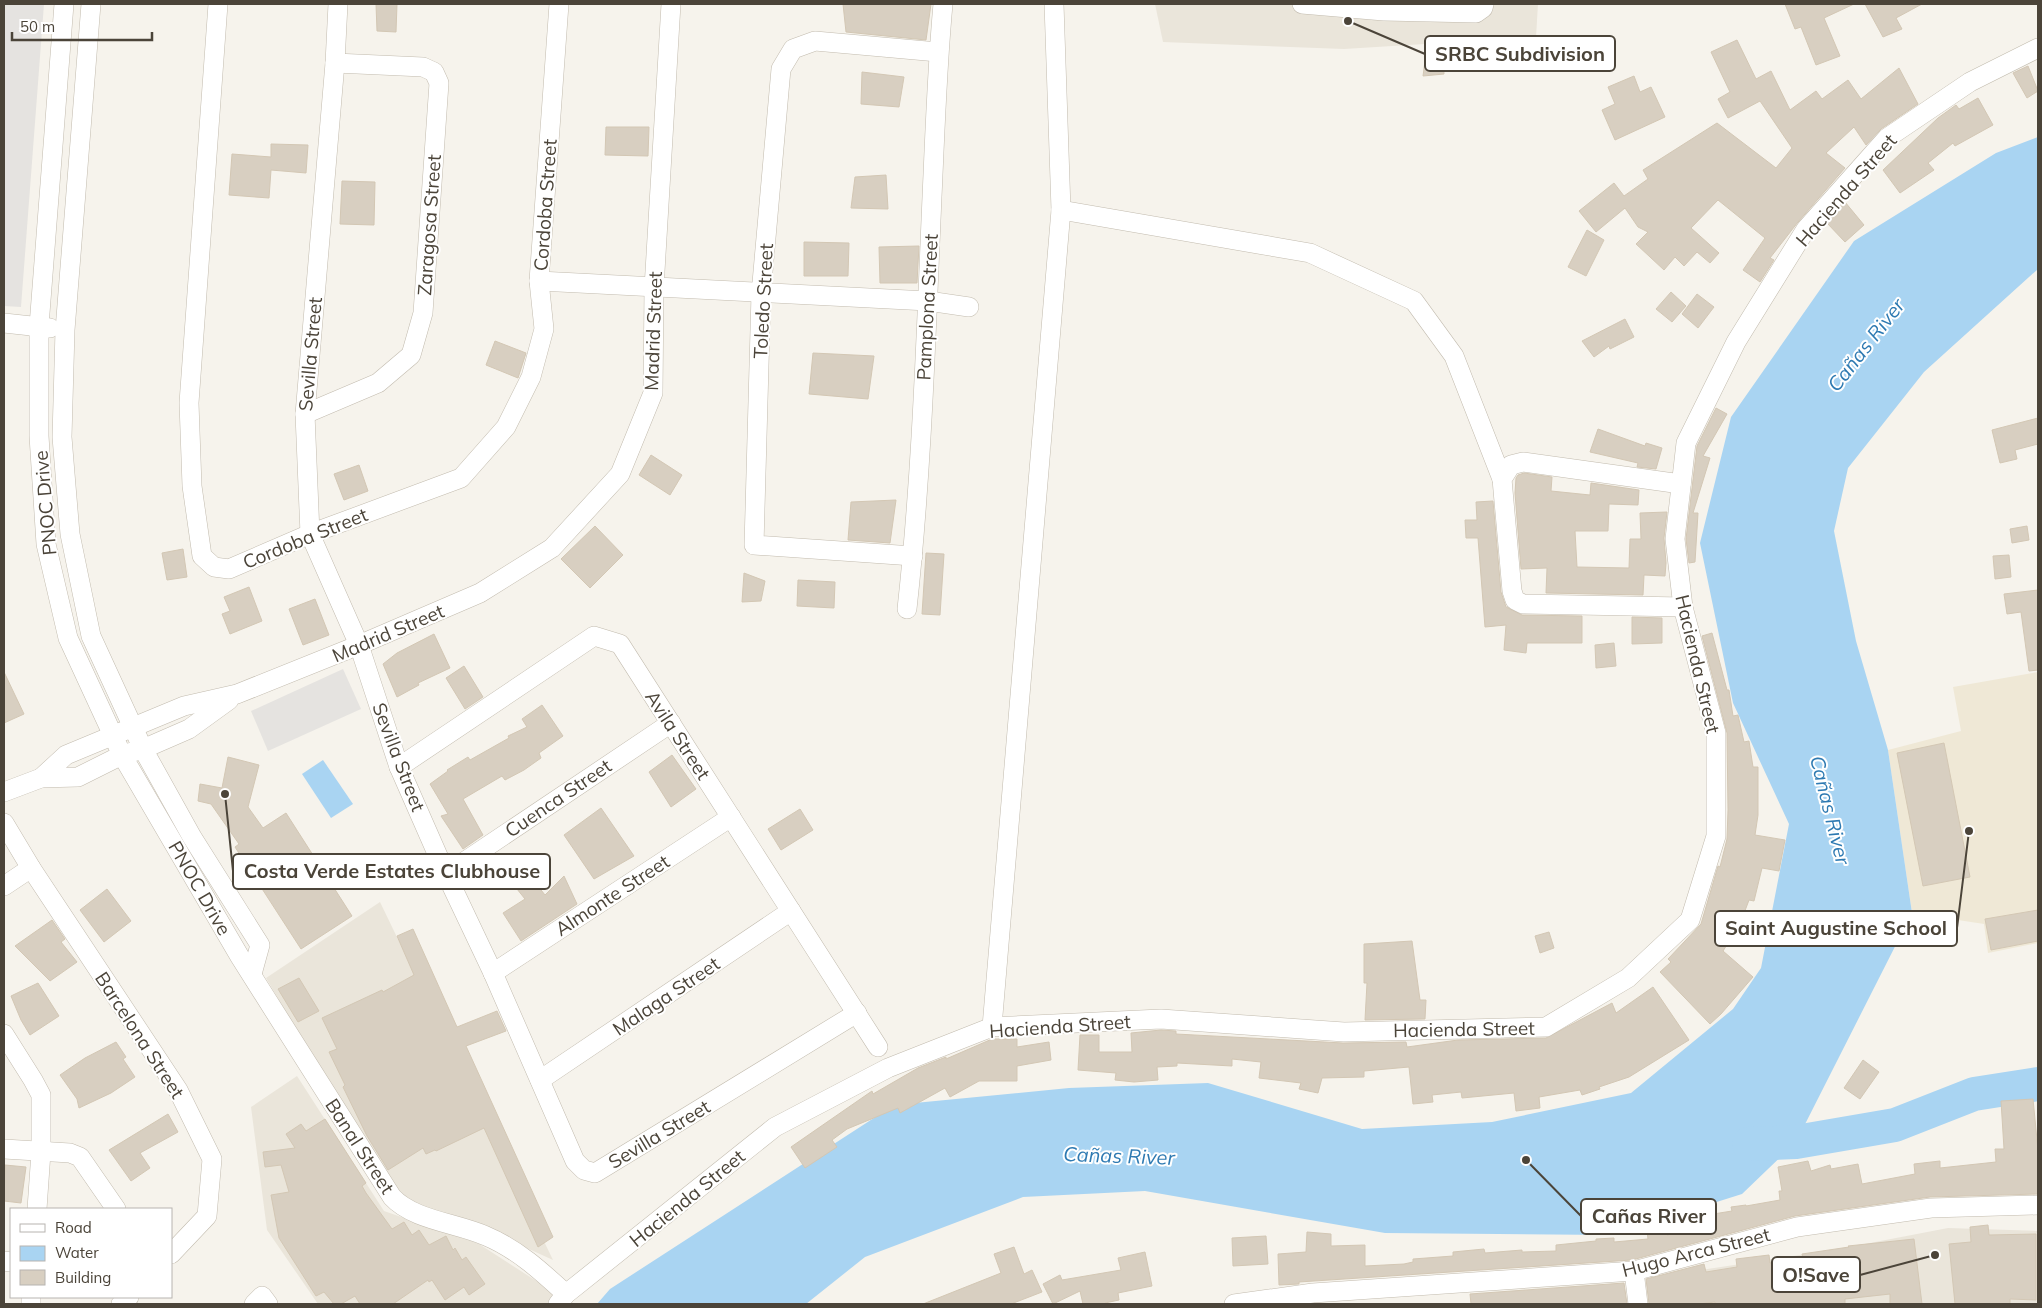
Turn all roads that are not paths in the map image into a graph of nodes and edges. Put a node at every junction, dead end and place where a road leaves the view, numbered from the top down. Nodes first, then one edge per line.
1 (64, 4) edge
2 (91, 4) edge
3 (218, 4) edge
4 (338, 4) edge
5 (559, 4) edge
6 (671, 4) edge
7 (943, 4) edge
8 (1054, 4) edge
9 (1302, 4) edge
10 (1484, 4) edge
11 (1384, 7) edge
12 (2038, 48) edge
13 (938, 52) junction
14 (335, 63) junction
15 (1060, 210) junction
16 (539, 281) junction
17 (654, 288) junction
18 (761, 294) junction
19 (928, 301) junction
20 (969, 307) dead end
21 (4, 323) edge
22 (39, 326) junction
23 (65, 330) junction
24 (305, 414) junction
25 (1502, 479) junction
26 (1681, 484) junction
27 (310, 534) junction
28 (913, 556) junction
29 (1683, 608) junction
30 (907, 609) dead end
31 (359, 646) junction
32 (236, 694) junction
33 (671, 723) junction
34 (134, 728) junction
35 (113, 736) junction
36 (143, 749) junction
37 (122, 755) junction
38 (399, 767) junction
39 (41, 778) junction
40 (4, 792) edge
41 (731, 817) junction
42 (4, 823) edge
43 (31, 868) junction
44 (446, 874) junction
45 (4, 886) edge
46 (791, 911) junction
47 (260, 945) junction
48 (240, 957) junction
49 (494, 973) junction
50 (252, 974) junction
51 (857, 1013) junction
52 (992, 1027) junction
53 (4, 1034) edge
54 (878, 1047) dead end
55 (540, 1080) junction
56 (4, 1149) edge
57 (41, 1152) junction
58 (2038, 1205) edge
59 (37, 1208) edge
60 (115, 1208) edge
61 (172, 1253) edge
62 (1634, 1271) junction
63 (562, 1299) edge
64 (1313, 1299) edge
65 (254, 1304) edge
66 (268, 1304) edge
67 (1234, 1304) edge
68 (1638, 1304) edge

1 - 22 street, PNOC Drive
2 - 23 street, PNOC Drive
3 - 27 street, Cordoba Street
4 - 14 street, Sevilla Street
5 - 16 street, Cordoba Street
6 - 17 street, Madrid Street
7 - 13 street, Pamplona Street
8 - 15 street
9 - 11 street
10 - 11 street
12 - 26 street, Hacienda Street
13 - 18 street, Toledo Street
13 - 19 street, Pamplona Street
14 - 24 street, Sevilla Street
14 - 24 street, Zaragosa Street
15 - 25 street
15 - 52 street
16 - 17 street
16 - 27 street, Cordoba Street
17 - 18 street
17 - 31 street, Madrid Street
18 - 19 street
18 - 28 street, Toledo Street
19 - 20 street
19 - 28 street, Pamplona Street
21 - 22 street
22 - 23 street
22 - 35 street, PNOC Drive
23 - 34 street, PNOC Drive
24 - 27 street, Sevilla Street
25 - 26 street
25 - 29 street
26 - 29 street, Hacienda Street
27 - 31 street, Sevilla Street
28 - 30 street, Pamplona Street
29 - 52 street, Hacienda Street
31 - 32 street, Madrid Street
31 - 38 street, Sevilla Street
32 - 34 street, Madrid Street
32 - 36 street, Madrid Street
33 - 38 street, Avila Street
33 - 41 street, Avila Street
33 - 44 street, Cuenca Street
34 - 35 street, Madrid Street
34 - 36 street, PNOC Drive
35 - 37 street, PNOC Drive
35 - 39 street, Madrid Street
36 - 37 street, Madrid Street
36 - 47 street, PNOC Drive
37 - 39 street, Madrid Street
37 - 48 street, PNOC Drive
38 - 44 street, Sevilla Street
39 - 40 street, Madrid Street
41 - 46 street, Avila Street
41 - 49 street, Almonte Street
42 - 43 street, Barcelona Street
43 - 45 street
43 - 61 street, Barcelona Street
44 - 49 street, Sevilla Street
46 - 51 street, Avila Street
46 - 55 street, Malaga Street
47 - 48 street, PNOC Drive
47 - 50 street
48 - 50 street, PNOC Drive
49 - 55 street, Sevilla Street
50 - 63 street, Banal Street
51 - 54 street, Avila Street
51 - 55 street, Sevilla Street
52 - 63 street, Hacienda Street
53 - 57 street
56 - 57 street
57 - 59 street
57 - 60 street
58 - 62 street, Hugo Arca Street
62 - 64 street, Hugo Arca Street
62 - 68 street
64 - 67 street, Hugo Arca Street
65 - 66 street

